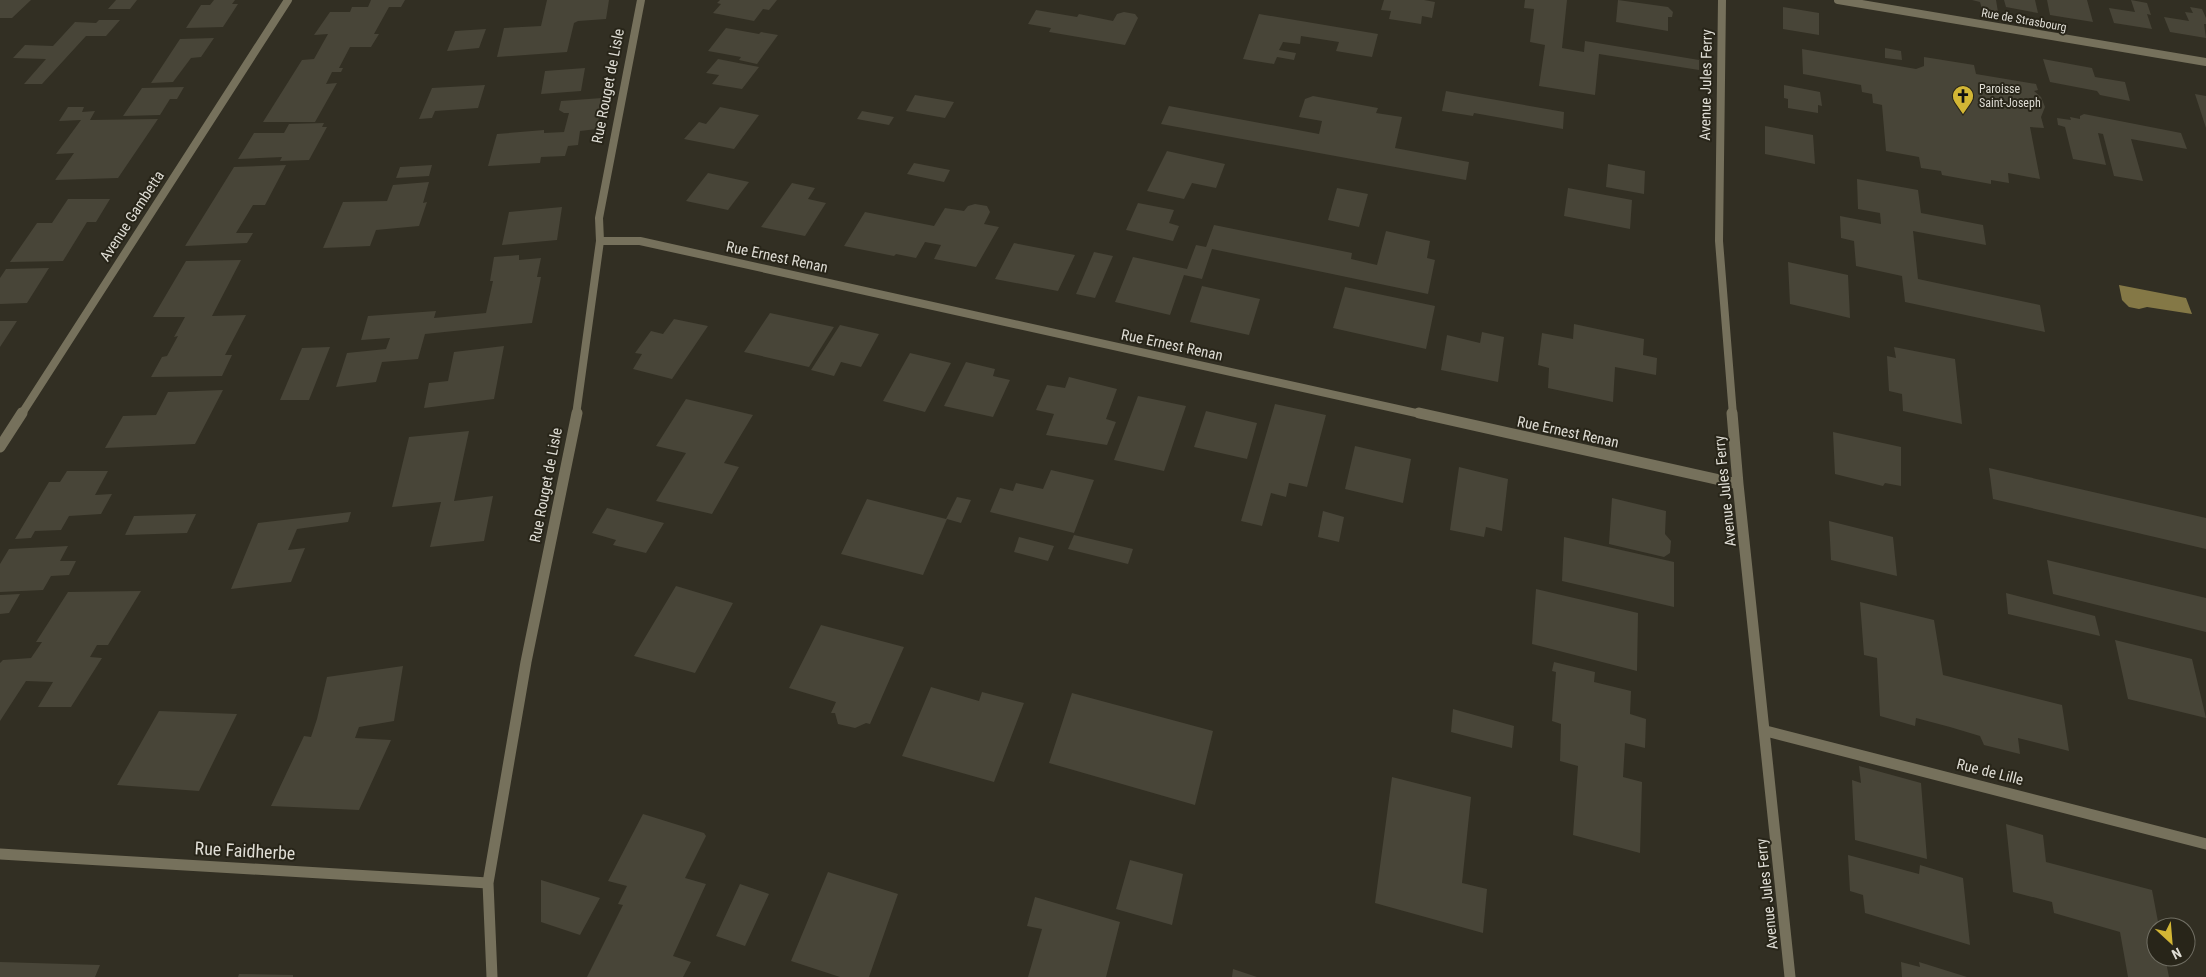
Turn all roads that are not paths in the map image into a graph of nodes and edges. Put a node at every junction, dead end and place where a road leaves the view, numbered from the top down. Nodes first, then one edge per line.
1 (288, 0) edge
2 (640, 0) edge
3 (1722, 0) edge
4 (1838, 0) edge
5 (2206, 62) edge
6 (600, 241) junction
7 (0, 447) edge
8 (1738, 484) junction
9 (1766, 731) junction
10 (2206, 844) edge
11 (0, 854) edge
12 (488, 883) junction
13 (492, 977) edge
14 (1790, 977) edge

1 - 7 street, Avenue Gambetta
2 - 6 street, Rue Rouget de Lisle
3 - 8 street, Avenue Jules Ferry
4 - 5 street, Rue de Strasbourg
6 - 8 street, Rue Ernest Renan
6 - 12 street, Rue Rouget de Lisle
8 - 9 street, Avenue Jules Ferry
9 - 10 street, Rue de Lille
9 - 14 street, Avenue Jules Ferry
11 - 12 street, Rue Faidherbe
12 - 13 street, Rue Rouget de Lisle

